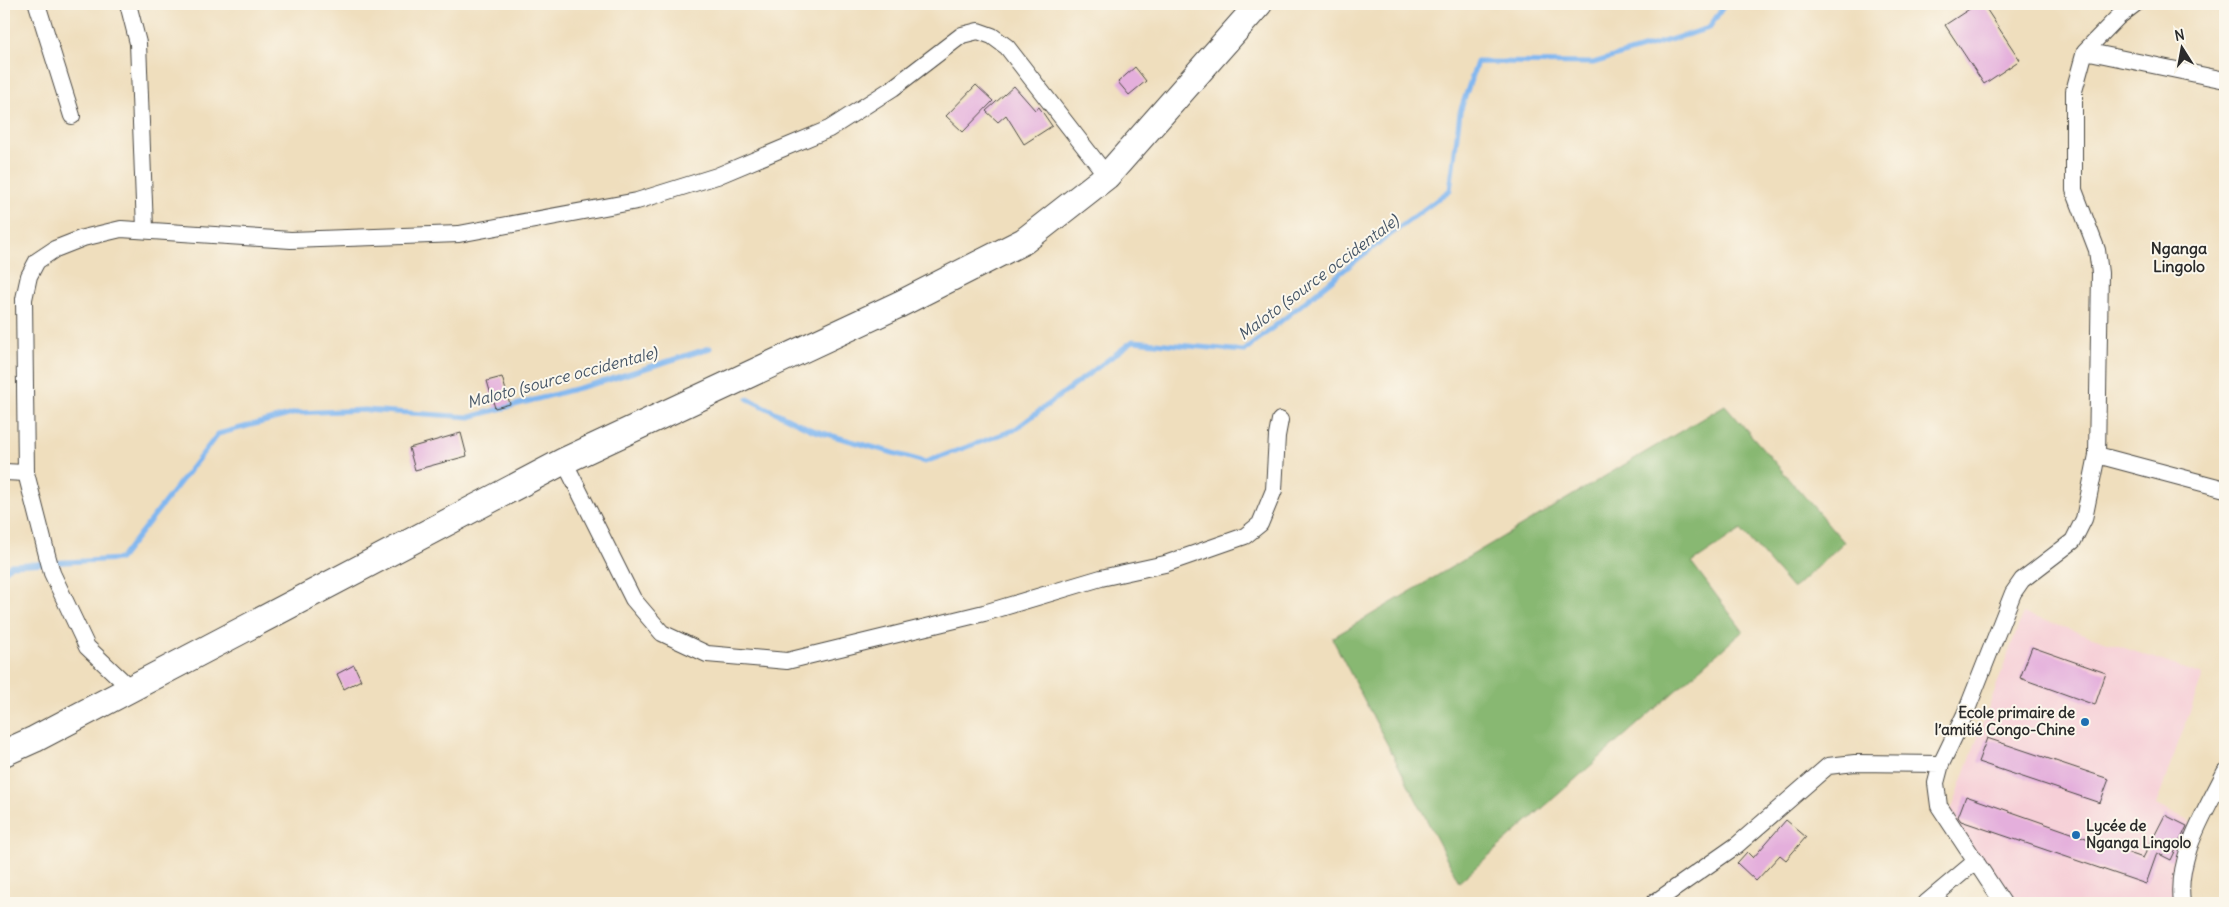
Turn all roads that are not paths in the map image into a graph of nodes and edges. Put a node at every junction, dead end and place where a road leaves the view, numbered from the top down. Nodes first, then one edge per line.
1 (37, 4) edge
2 (128, 4) edge
3 (1259, 4) edge
4 (2135, 4) edge
5 (2085, 52) junction
6 (2225, 80) edge
7 (72, 116) dead end
8 (1107, 176) junction
9 (145, 229) junction
10 (1280, 420) dead end
11 (2097, 455) junction
12 (564, 461) junction
13 (4, 472) edge
14 (26, 473) junction
15 (2225, 489) edge
16 (131, 689) junction
17 (4, 753) edge
18 (1941, 764) junction
19 (2225, 772) edge
20 (1976, 861) junction
21 (2179, 902) edge
22 (1654, 903) edge
23 (1926, 903) edge
24 (2002, 903) edge

1 - 7 street
2 - 9 street
3 - 8 main road
4 - 5 street
5 - 6 street
5 - 11 street
8 - 9 street
8 - 12 main road
9 - 14 street
10 - 12 street
11 - 15 street
11 - 18 street
12 - 16 main road
13 - 14 street
14 - 16 street
16 - 17 main road
18 - 20 street
18 - 22 street
19 - 21 street
20 - 23 street
20 - 24 street

